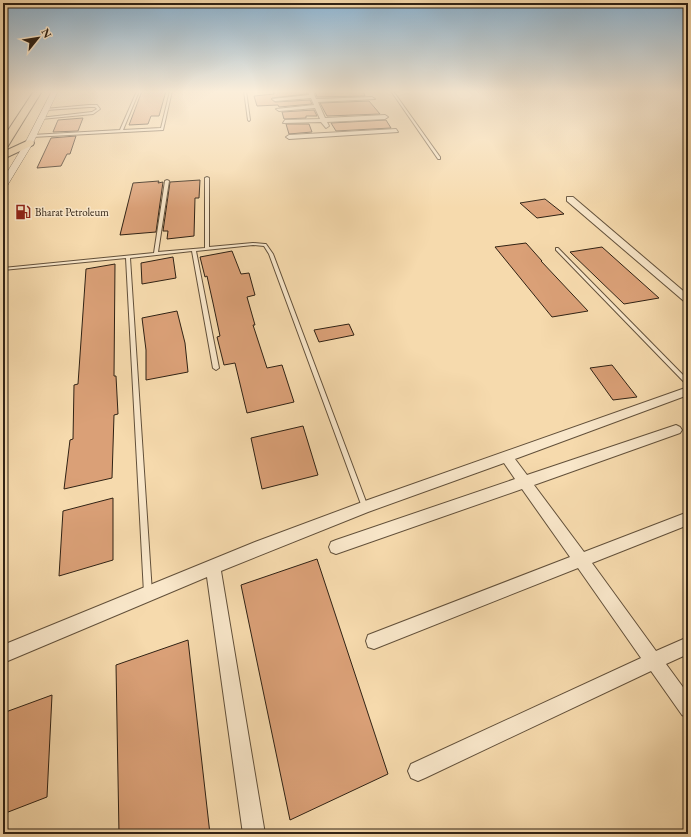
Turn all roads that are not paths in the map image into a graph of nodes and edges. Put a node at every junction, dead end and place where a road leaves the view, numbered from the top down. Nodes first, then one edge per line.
1 (13, 130) edge
2 (35, 130) edge
3 (140, 130) edge
4 (328, 130) edge
5 (419, 130) edge
6 (121, 131) joint
7 (396, 131) dead end
8 (330, 135) junction
9 (289, 137) dead end
10 (30, 139) junction
11 (3, 146) edge
12 (3, 156) edge
13 (439, 158) dead end
14 (207, 178) dead end
15 (167, 181) dead end
16 (3, 186) edge
17 (570, 199) dead end
18 (207, 248) junction
19 (557, 249) dead end
20 (194, 250) junction
21 (156, 254) junction
22 (128, 257) junction
23 (3, 269) edge
24 (688, 300) edge
25 (216, 368) dead end
26 (688, 383) edge
27 (688, 391) edge
28 (676, 430) dead end
29 (506, 456) junction
30 (524, 481) junction
31 (365, 507) junction
32 (688, 518) edge
33 (336, 547) dead end
34 (580, 560) junction
35 (213, 567) junction
36 (148, 595) junction
37 (374, 641) dead end
38 (688, 645) edge
39 (3, 654) edge
40 (654, 662) junction
41 (688, 709) edge
42 (418, 770) dead end
43 (254, 834) edge

1 - 11 highway
2 - 10 street
3 - 6 lane
4 - 8 street
5 - 13 lane
6 - 10 lane
7 - 8 street
8 - 9 street
10 - 12 highway
10 - 16 street
14 - 18 lane
15 - 21 lane
17 - 24 street
18 - 20 lane
18 - 31 lane
19 - 26 lane
20 - 21 lane
20 - 25 lane
21 - 22 lane
22 - 23 lane
22 - 36 lane
27 - 29 street
28 - 30 street
29 - 30 street
29 - 31 street
30 - 33 street
30 - 34 street
31 - 35 street
32 - 34 street
34 - 37 street
34 - 40 street
35 - 36 street
35 - 43 street
36 - 39 street
38 - 40 street
40 - 41 street
40 - 42 street

